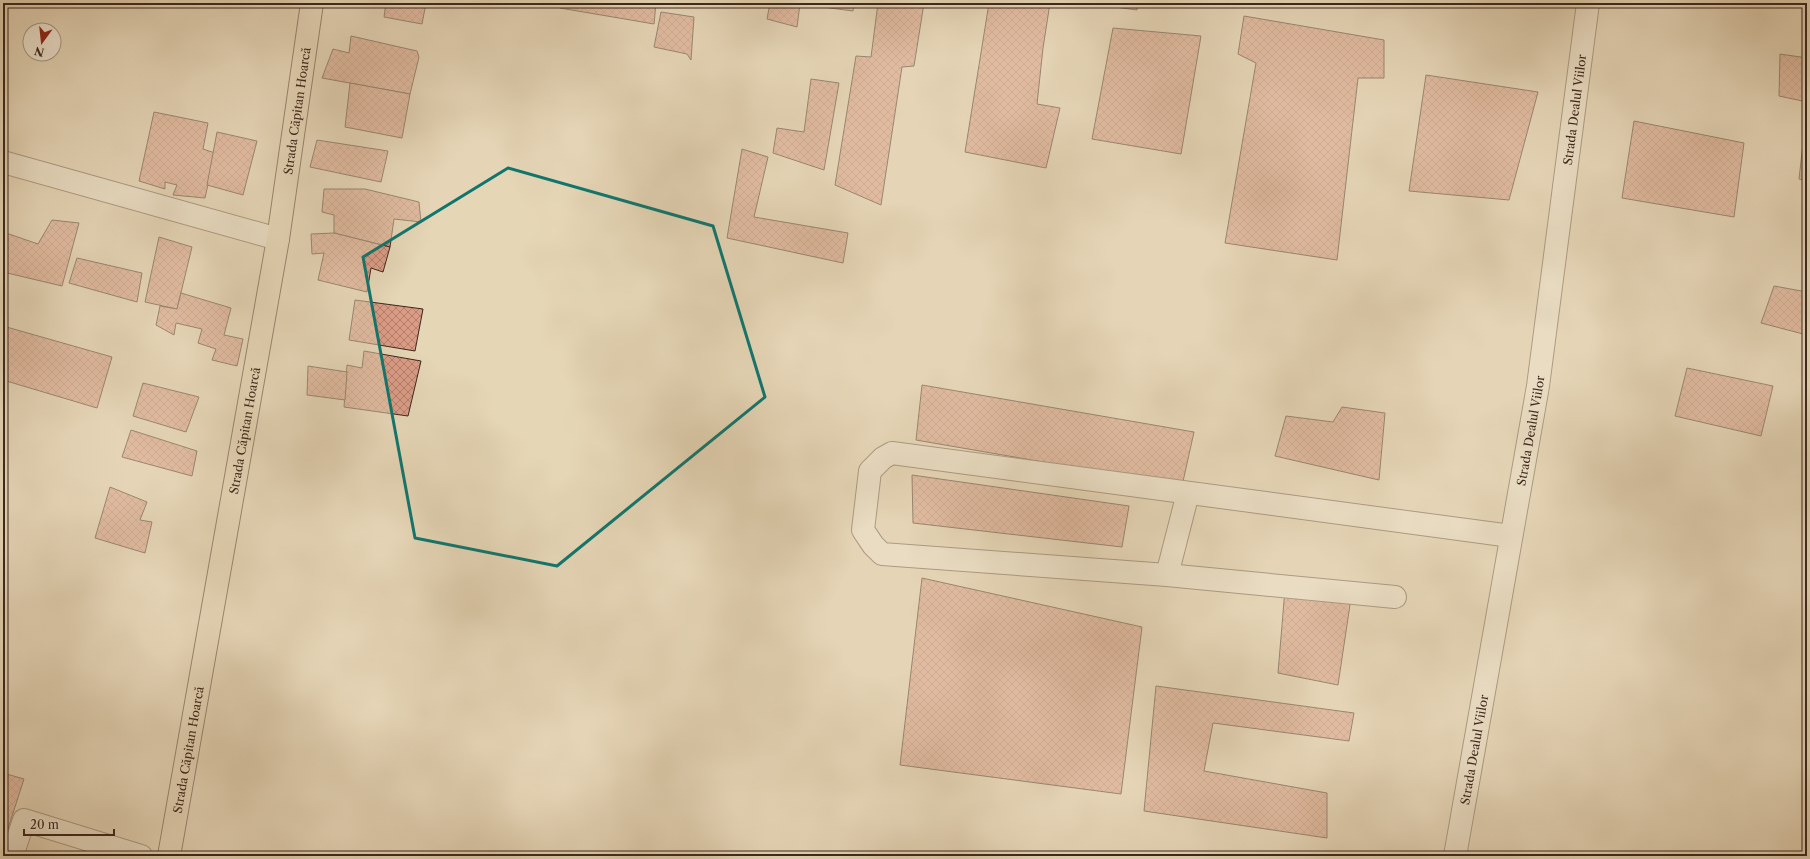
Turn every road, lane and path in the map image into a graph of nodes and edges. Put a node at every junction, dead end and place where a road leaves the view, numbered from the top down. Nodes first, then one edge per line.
1 (312, 3) edge
2 (1588, 3) edge
3 (3, 162) edge
4 (278, 239) junction
5 (1188, 493) junction
6 (1511, 536) junction
7 (1167, 575) junction
8 (1395, 597) dead end
9 (12, 856) edge
10 (141, 856) edge
11 (169, 856) edge
12 (1455, 856) edge

1 - 4 main road, Strada Căpitan Hoarcă
2 - 6 street, Strada Dealul Viilor
3 - 4 street
4 - 11 main road, Strada Căpitan Hoarcă
5 - 6 street
5 - 7 street
5 - 7 street
6 - 12 street, Strada Dealul Viilor
7 - 8 street
9 - 10 street

